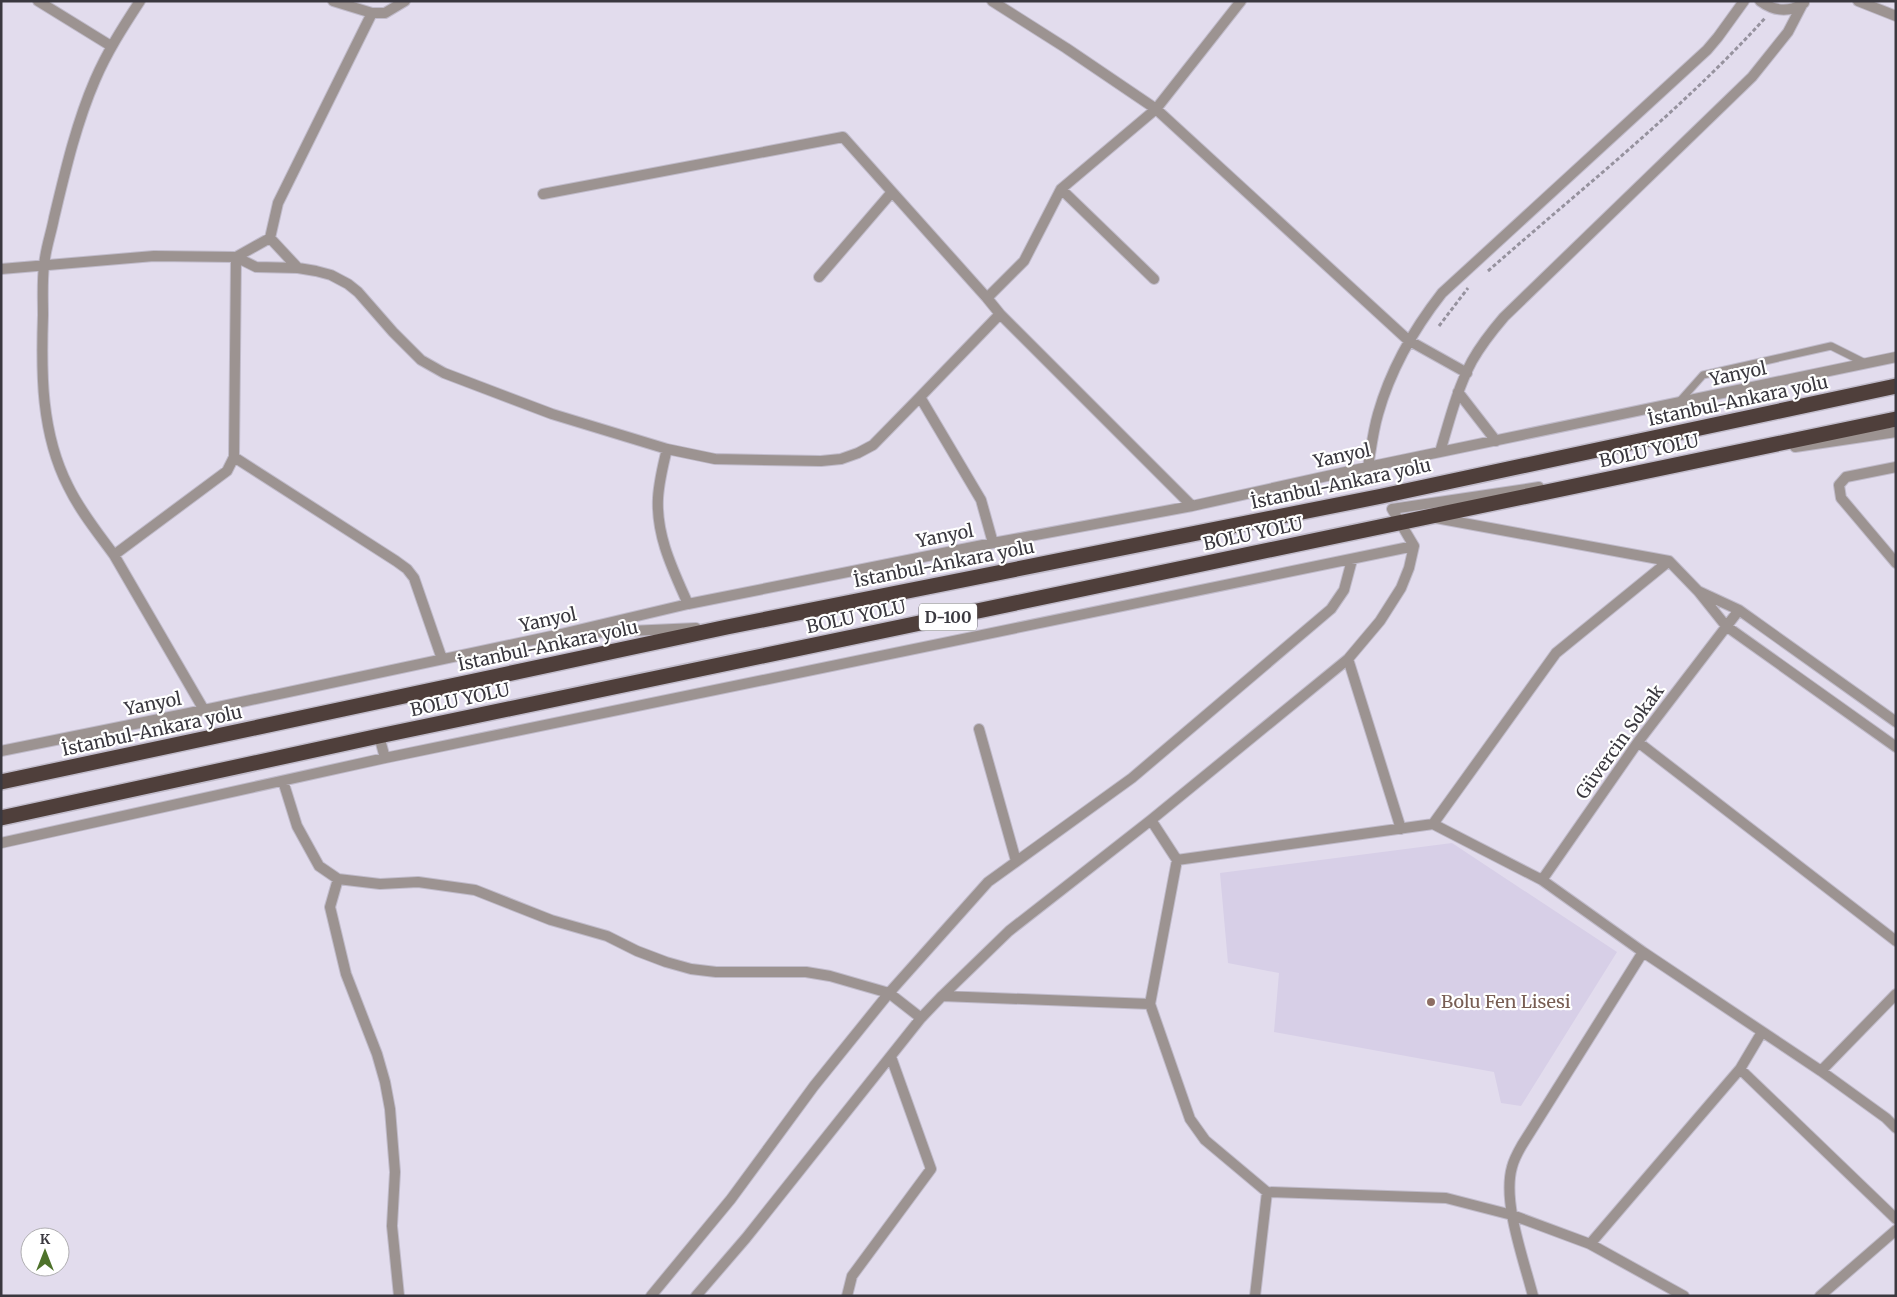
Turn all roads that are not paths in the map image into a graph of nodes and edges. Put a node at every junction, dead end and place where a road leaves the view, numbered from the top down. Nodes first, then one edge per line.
1 (38, 1) edge
2 (140, 1) edge
3 (333, 1) edge
4 (405, 1) edge
5 (992, 1) edge
6 (1242, 1) edge
7 (1744, 1) edge
8 (1760, 1) edge
9 (1858, 1) edge
10 (1805, 3) edge
11 (372, 12) junction
12 (1896, 16) edge
13 (111, 46) junction
14 (1156, 109) junction
15 (1061, 189) junction
16 (892, 192) junction
17 (543, 194) dead end
18 (270, 238) junction
19 (236, 257) junction
20 (44, 265) junction
21 (298, 268) junction
22 (1, 269) edge
23 (819, 277) dead end
24 (1154, 278) dead end
25 (987, 298) junction
26 (1000, 314) junction
27 (1408, 340) junction
28 (1896, 357) edge
29 (1864, 363) junction
30 (1467, 373) junction
31 (1896, 386) edge
32 (1458, 392) junction
33 (920, 398) junction
34 (1678, 403) junction
35 (1896, 419) edge
36 (1896, 432) edge
37 (1496, 441) junction
38 (667, 448) junction
39 (1440, 452) junction
40 (234, 458) junction
41 (1368, 467) junction
42 (1896, 467) edge
43 (1192, 506) junction
44 (1392, 509) junction
45 (992, 543) junction
46 (1414, 546) junction
47 (114, 555) junction
48 (1352, 560) junction
49 (1669, 561) junction
50 (1896, 563) edge
51 (1698, 591) junction
52 (688, 604) junction
53 (1739, 610) junction
54 (1726, 626) junction
55 (727, 627) junction
56 (561, 634) junction
57 (442, 659) junction
58 (1348, 659) junction
59 (204, 710) junction
60 (1896, 722) edge
61 (979, 729) dead end
62 (379, 736) junction
63 (1638, 742) junction
64 (1896, 747) edge
65 (1, 751) edge
66 (385, 758) junction
67 (283, 781) junction
68 (1, 782) edge
69 (1, 818) edge
70 (1151, 820) junction
71 (1432, 824) junction
72 (1401, 829) junction
73 (1, 843) edge
74 (1177, 860) junction
75 (1016, 861) junction
76 (338, 879) junction
77 (1542, 880) junction
78 (1896, 940) edge
79 (1643, 952) junction
80 (889, 994) junction
81 (1896, 994) edge
82 (942, 996) junction
83 (1150, 1004) junction
84 (921, 1018) junction
85 (1762, 1032) junction
86 (890, 1057) junction
87 (1740, 1069) junction
88 (1820, 1071) junction
89 (1896, 1128) edge
90 (1267, 1192) junction
91 (1512, 1215) junction
92 (1896, 1219) edge
93 (1896, 1230) edge
94 (1590, 1244) junction
95 (399, 1296) edge
96 (651, 1296) edge
97 (696, 1296) edge
98 (847, 1296) edge
99 (1254, 1296) edge
100 (1533, 1296) edge
101 (1684, 1296) edge
102 (1820, 1296) edge

1 - 13 street
2 - 13 street
3 - 11 street
4 - 11 street
5 - 14 street
6 - 14 street
7 - 27 street
8 - 10 street
9 - 12 street
10 - 30 street
11 - 18 street
13 - 20 street
14 - 15 street
14 - 27 street
15 - 24 street
15 - 25 street
16 - 17 street
16 - 23 street
16 - 25 street
18 - 19 street
18 - 21 street
19 - 20 street
19 - 21 street
19 - 40 street
20 - 22 street
20 - 47 street
21 - 38 street
25 - 26 street
26 - 33 street
26 - 43 street
27 - 30 street
27 - 41 street
28 - 29 street, Yanyol
29 - 34 street, Yanyol
29 - 34 lane
30 - 32 street
31 - 55 highway, İstanbul-Ankara yolu / D-100
32 - 37 street
32 - 39 street
33 - 38 street
33 - 45 street
34 - 37 street, Yanyol
35 - 62 highway, BOLU YOLU / D-100
36 - 44 street
37 - 39 street, Yanyol
38 - 52 street
39 - 41 street, Yanyol
40 - 47 street
40 - 57 street
41 - 43 street, Yanyol
42 - 50 street
43 - 45 street, Yanyol
44 - 46 street
44 - 49 street
45 - 52 street, Yanyol
46 - 48 street
46 - 58 street
47 - 59 street
48 - 66 street
48 - 75 street
49 - 51 street
49 - 71 street
51 - 53 street
51 - 54 street
52 - 56 street, Yanyol
53 - 54 street, Güvercin Sokak
53 - 60 street
54 - 63 street, Güvercin Sokak
54 - 64 street
55 - 56 street
55 - 68 highway, İstanbul-Ankara yolu / D-100
56 - 57 street, Yanyol
57 - 59 street, Yanyol
58 - 70 street
58 - 72 street
59 - 65 street, Yanyol
61 - 75 street
62 - 66 street
62 - 69 highway, BOLU YOLU / D-100
63 - 77 street, Güvercin Sokak
63 - 78 street
66 - 67 street
67 - 73 street
67 - 76 street
70 - 74 street
70 - 82 street
71 - 72 street
71 - 77 street
72 - 74 street
74 - 83 street
75 - 80 street
76 - 80 street
76 - 95 street
77 - 79 street
79 - 85 street
79 - 91 street
80 - 84 street
80 - 96 street
81 - 88 street
82 - 83 street
82 - 84 street
83 - 90 street
84 - 86 street
85 - 87 street
85 - 88 street
86 - 97 street
86 - 98 street
87 - 92 street
87 - 94 street
88 - 89 street
90 - 91 street
90 - 99 street
91 - 94 street
91 - 100 street
93 - 102 street
94 - 101 street

